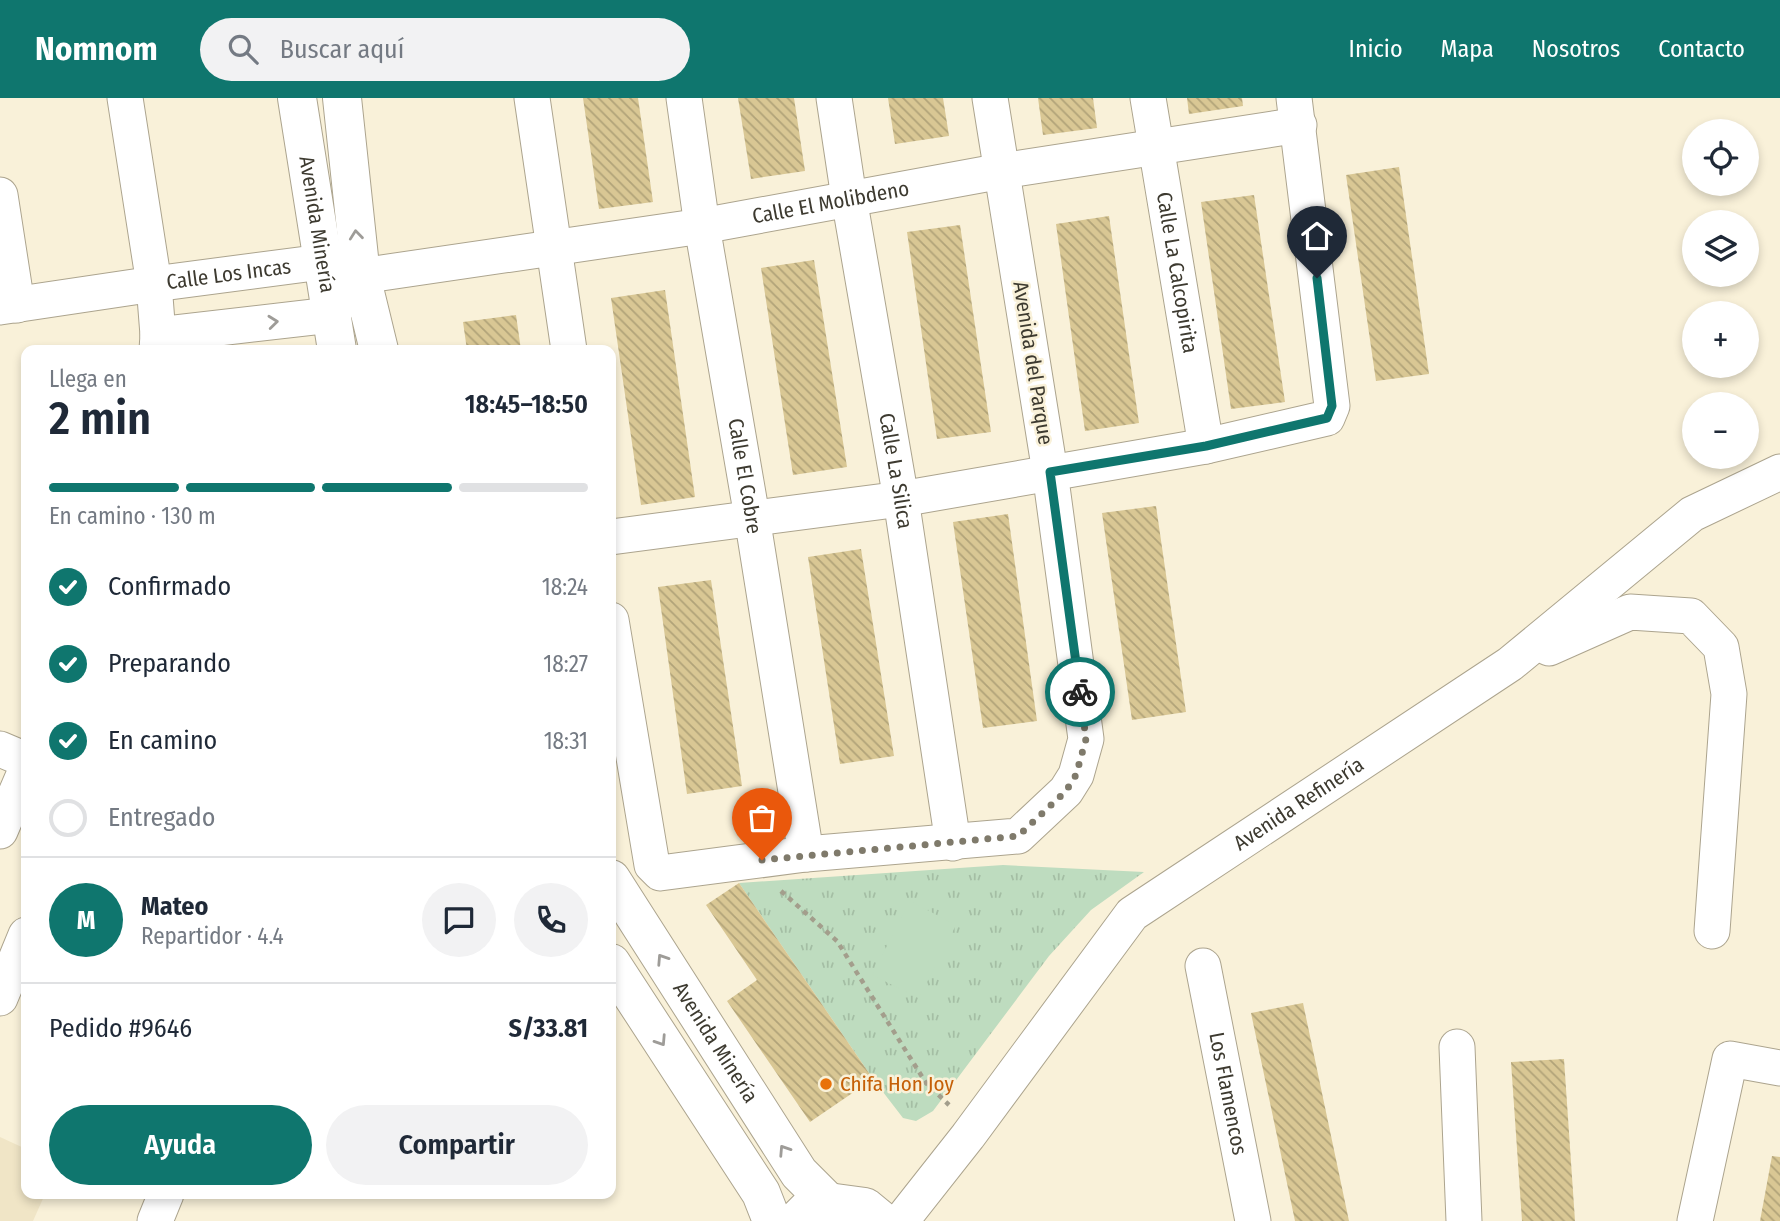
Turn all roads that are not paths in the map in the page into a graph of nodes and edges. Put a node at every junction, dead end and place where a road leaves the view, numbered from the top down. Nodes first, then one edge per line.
1 (125, 98) edge
2 (297, 98) edge
3 (342, 98) edge
4 (532, 98) edge
5 (684, 98) edge
6 (834, 98) edge
7 (990, 98) edge
8 (1147, 98) edge
9 (1297, 111) edge
10 (1156, 146) junction
11 (1002, 171) junction
12 (0, 195) edge
13 (849, 198) junction
14 (702, 226) junction
15 (554, 248) junction
16 (322, 262) junction
17 (361, 276) junction
18 (154, 284) junction
19 (8, 306) edge
20 (334, 333) edge
21 (206, 340) edge
22 (158, 342) edge
23 (378, 345) edge
24 (568, 345) edge
25 (1206, 446) junction
26 (1050, 472) junction
27 (1780, 472) edge
28 (901, 499) junction
29 (752, 517) junction
30 (616, 536) edge
31 (616, 650) edge
32 (1510, 664) junction
33 (0, 749) edge
34 (21, 758) edge
35 (21, 782) edge
36 (0, 831) edge
37 (953, 843) junction
38 (806, 854) junction
39 (616, 887) edge
40 (1712, 930) dead end
41 (21, 947) edge
42 (1203, 966) dead end
43 (616, 971) edge
44 (0, 998) edge
45 (1457, 1047) dead end
46 (1780, 1069) edge
47 (164, 1199) edge
48 (828, 1202) junction
49 (155, 1221) edge
50 (772, 1221) edge
51 (796, 1221) edge
52 (882, 1221) edge
53 (901, 1221) edge
54 (1253, 1221) edge
55 (1464, 1221) edge
56 (1695, 1221) edge

1 - 18 street
2 - 16 main road, Avenida Minería
17 -> 3 main road, Avenida Minería
4 - 15 street
5 - 14 street, Calle El Cobre
6 - 13 street, Calle La Silica
7 - 11 street, Avenida del Parque
8 - 10 street, Calle La Calcopirita
9 - 10 street, Calle El Molibdeno
9 - 25 street
10 - 11 street, Calle El Molibdeno
10 - 25 street, Calle La Calcopirita
11 - 13 street, Calle El Molibdeno
11 - 26 street, Avenida del Parque
12 - 19 street
13 - 14 street, Calle El Molibdeno
13 - 28 street, Calle La Silica
14 - 15 street, Calle El Molibdeno
14 - 29 street, Calle El Cobre
15 - 17 street, Calle El Molibdeno
15 - 24 street
16 - 17 street, Calle Los Incas
16 - 18 street, Calle Los Incas
16 - 20 main road, Avenida Minería
17 - 20 street
17 - 23 main road, Avenida Minería
18 - 19 street, Calle Los Incas
18 - 22 street
21 -> 20 street
21 - 22 street
25 - 26 street
26 - 28 street
26 - 37 street, Avenida del Parque
27 - 32 street, Avenida Refinería
28 - 29 street
28 - 37 street, Calle La Silica
29 - 30 street
29 - 38 street, Calle El Cobre
31 - 38 street
32 - 40 street
32 - 53 street, Avenida Refinería
33 - 34 street
35 - 36 street
37 - 38 street
48 -> 39 main road, Avenida Minería
41 - 44 street
42 - 54 street, Los Flamencos
43 -> 50 main road, Avenida Minería
45 - 55 street
46 - 56 street
47 - 49 street
48 - 51 main road
48 - 52 main road

